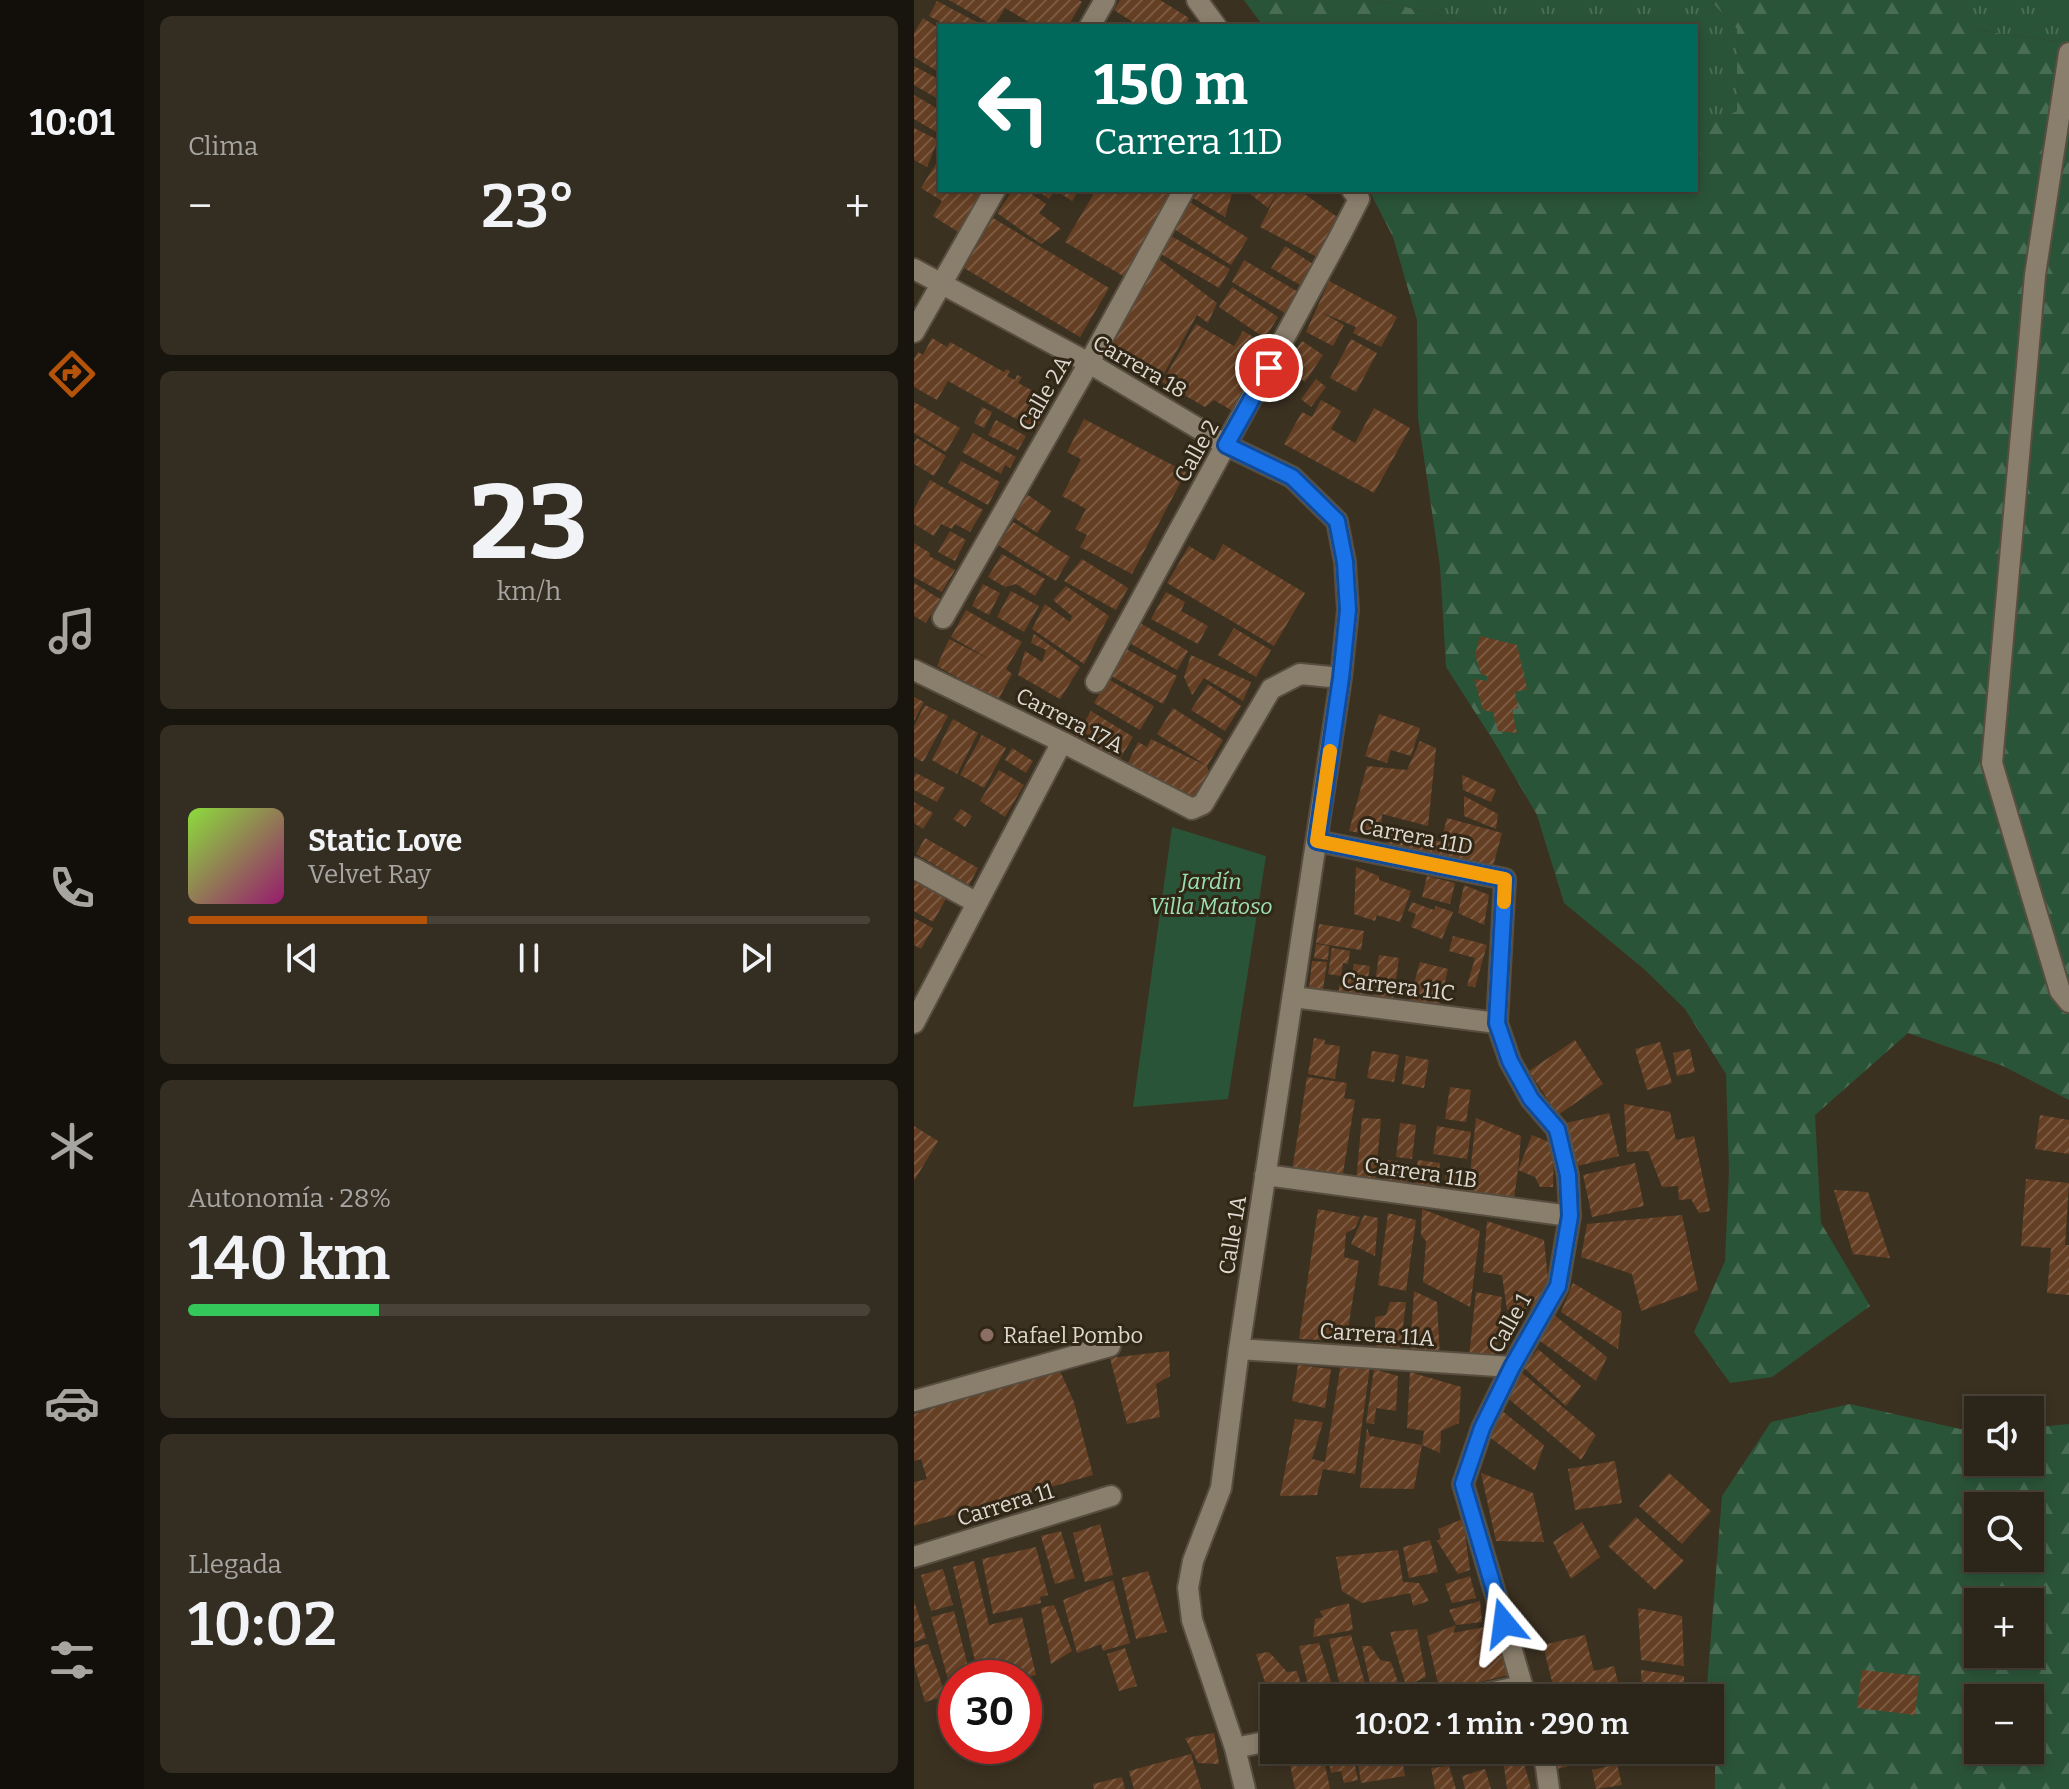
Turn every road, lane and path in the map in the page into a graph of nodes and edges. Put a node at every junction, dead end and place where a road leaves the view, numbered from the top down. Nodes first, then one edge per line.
1 (1105, 0) edge
2 (1197, 0) edge
3 (1091, 24) edge
4 (1215, 24) edge
5 (2069, 53) edge
6 (994, 192) edge
7 (1183, 192) edge
8 (1356, 194) edge
9 (914, 269) edge
10 (941, 284) junction
11 (914, 332) edge
12 (1089, 363) junction
13 (1226, 445) junction
14 (1345, 562) joint
15 (943, 618) dead end
16 (914, 670) edge
17 (1341, 678) junction
18 (1096, 682) dead end
19 (1062, 742) junction
20 (1317, 841) junction
21 (914, 868) edge
22 (1505, 879) joint
23 (977, 903) junction
24 (1293, 997) junction
25 (2069, 1002) edge
26 (914, 1023) edge
27 (1497, 1023) junction
28 (1265, 1175) junction
29 (1570, 1216) junction
30 (1110, 1346) dead end
31 (1239, 1349) junction
32 (1512, 1367) junction
33 (914, 1401) edge
34 (1111, 1496) dead end
35 (914, 1557) edge
36 (1522, 1684) edge
37 (1260, 1743) edge
38 (1235, 1748) junction
39 (1545, 1764) edge
40 (1245, 1789) edge
41 (1549, 1789) edge

1 - 3 street
2 - 4 street
5 - 25 street
6 - 10 street
7 - 12 street, Calle 2A
8 - 13 street, Calle 2
9 - 10 street, Carrera 18
10 - 11 street
10 - 12 street, Carrera 18
12 - 13 street, Carrera 18
12 - 15 street, Calle 2A
13 - 14 street, Carrera 18
13 - 18 street, Calle 2
14 - 17 street, Calle 1A
16 - 19 street, Carrera 17A
17 - 19 street, Carrera 17A
17 - 20 street, Calle 1A
19 - 23 street
20 - 22 street, Carrera 11D
20 - 24 street, Calle 1A
21 - 23 street
22 - 27 street, Calle 1
23 - 26 street
24 - 27 street, Carrera 11C
24 - 28 street, Calle 1A
27 - 29 street, Calle 1
28 - 29 street, Carrera 11B
28 - 31 street, Calle 1A
29 - 32 street, Calle 1
30 - 33 street
31 - 32 street, Carrera 11A
31 - 38 street, Calle 1A
32 - 36 street, Calle 1
34 - 35 street, Carrera 11
37 - 38 street
38 - 40 street, Calle 1A
39 - 41 street

